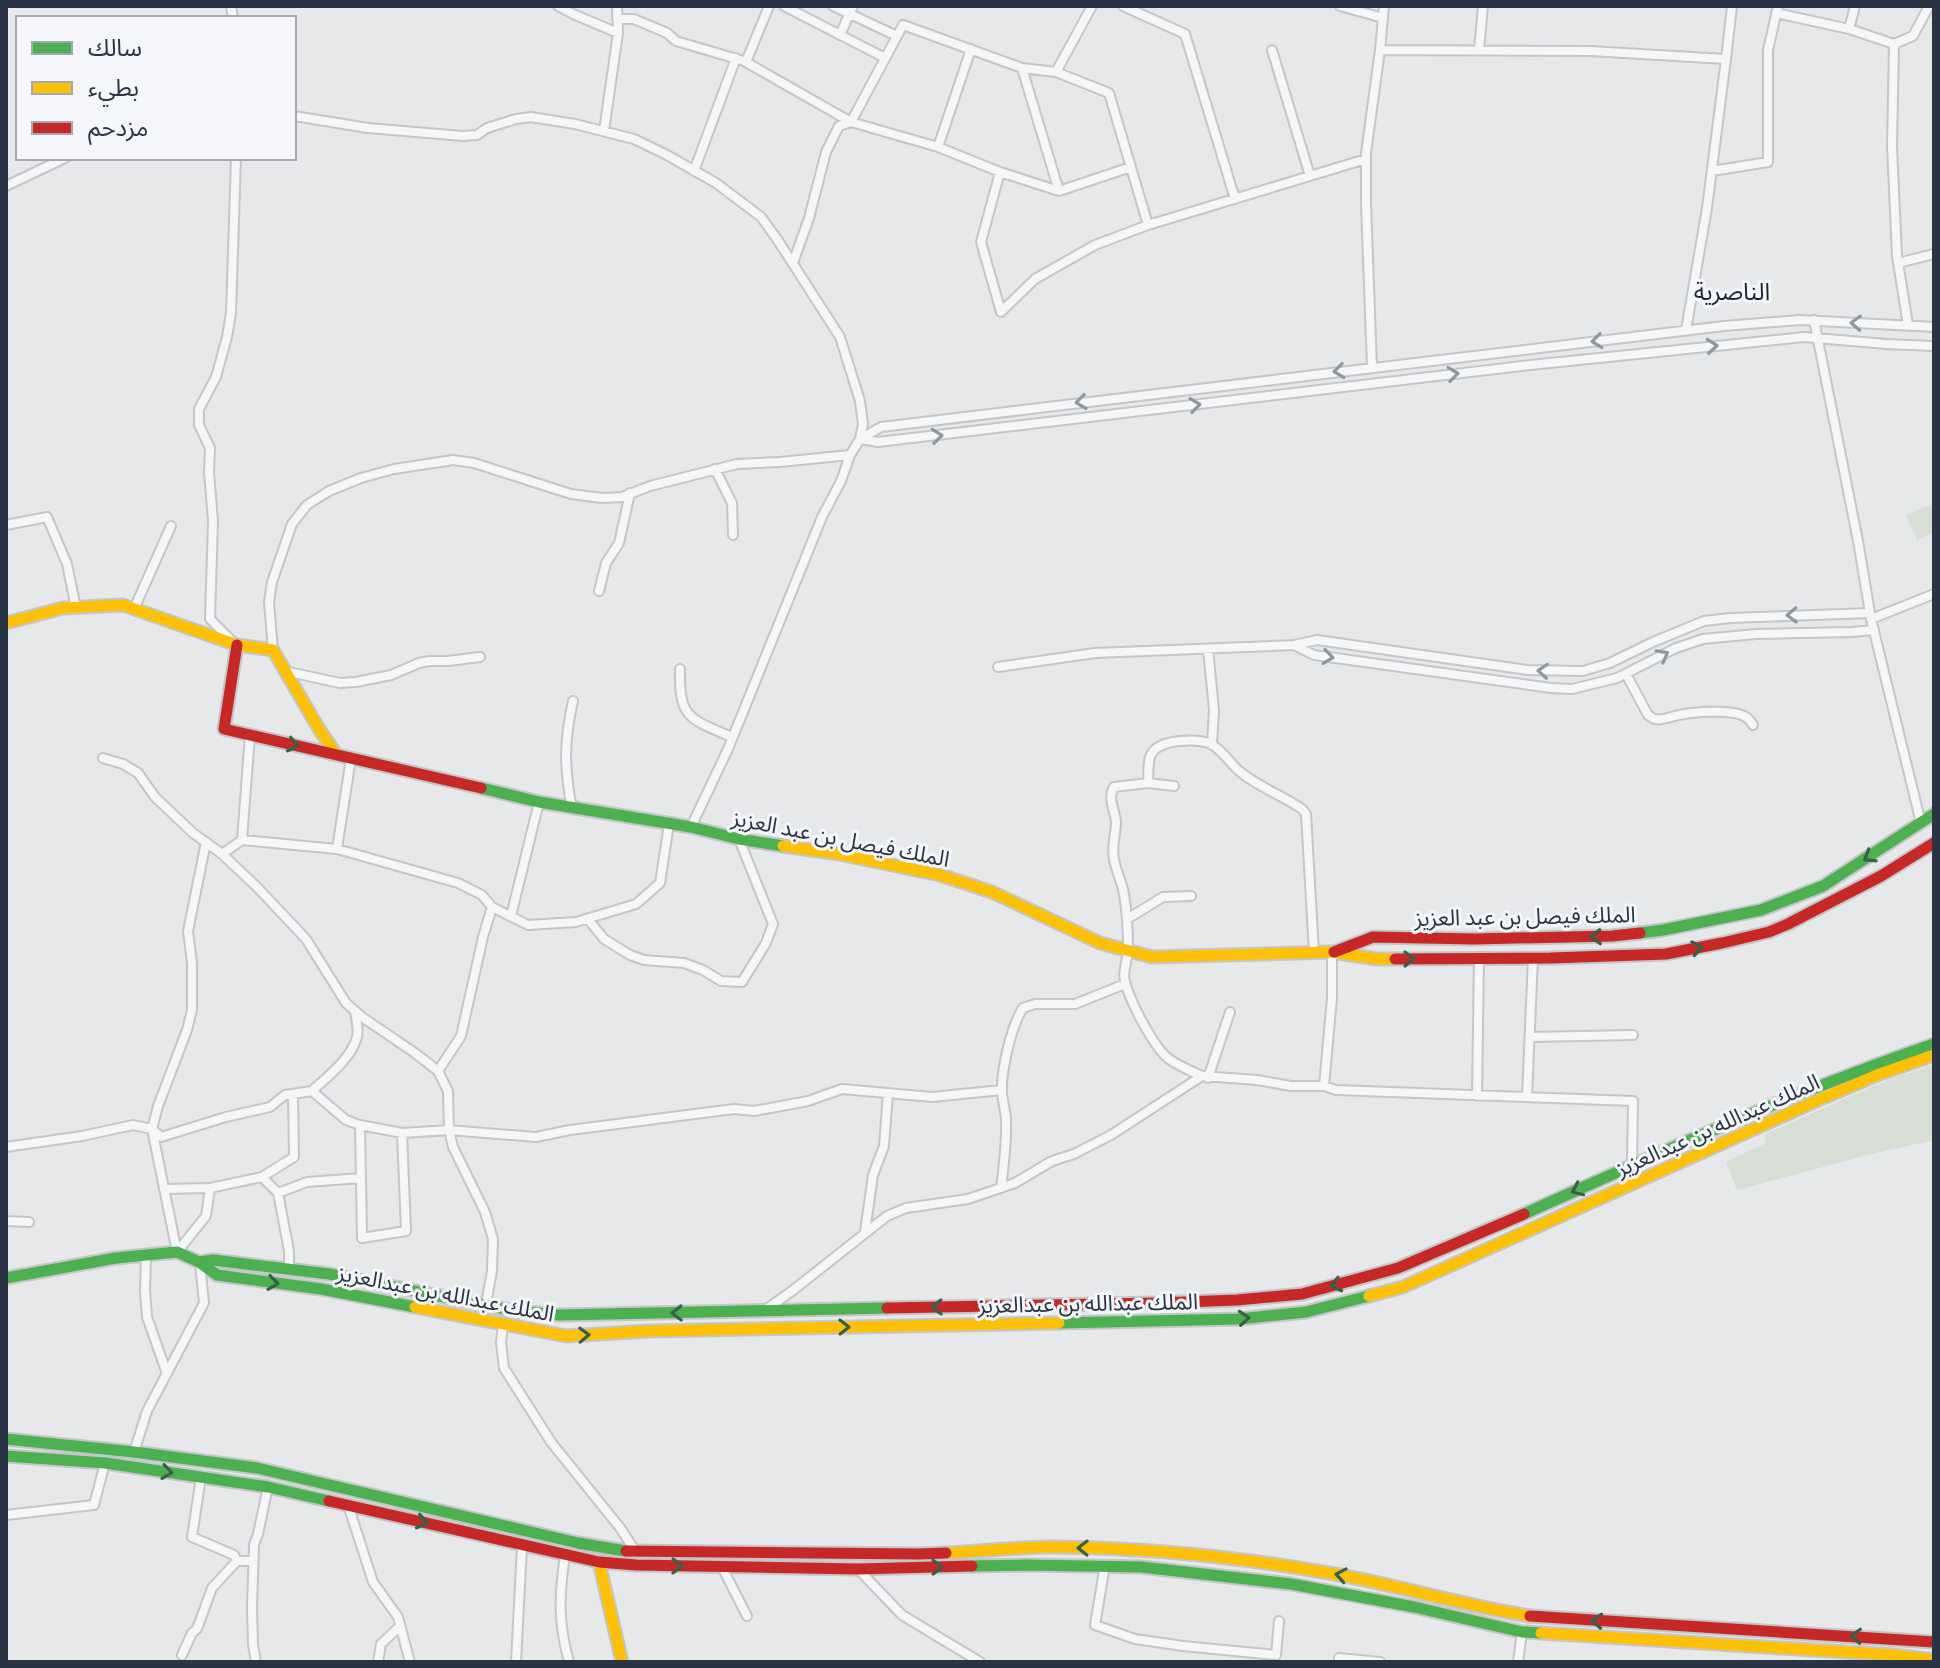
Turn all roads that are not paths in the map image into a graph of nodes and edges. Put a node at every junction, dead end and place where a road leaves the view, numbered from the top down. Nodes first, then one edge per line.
1 (558, 6) edge
2 (617, 6) edge
3 (769, 6) edge
4 (784, 6) edge
5 (833, 6) edge
6 (1092, 6) edge
7 (1123, 6) edge
8 (1340, 6) edge
9 (1384, 6) edge
10 (1483, 6) edge
11 (1732, 6) edge
12 (1855, 6) edge
13 (1929, 6) edge
14 (851, 10) edge
15 (1777, 10) edge
16 (1383, 18) junction
17 (617, 19) junction
18 (1849, 29) junction
19 (618, 33) junction
20 (840, 35) junction
21 (897, 36) junction
22 (1894, 44) junction
23 (971, 49) junction
24 (1272, 50) dead end
25 (1380, 50) junction
26 (1479, 50) junction
27 (736, 58) junction
28 (885, 58) junction
29 (1726, 59) junction
30 (746, 62) junction
31 (1022, 68) junction
32 (1056, 72) junction
33 (296, 116) edge
34 (851, 122) junction
35 (604, 131) junction
36 (938, 147) junction
37 (1366, 159) junction
38 (61, 160) edge
39 (236, 160) edge
40 (1131, 167) junction
41 (694, 171) junction
42 (1712, 171) junction
43 (1000, 172) junction
44 (1310, 176) junction
45 (6, 186) edge
46 (1059, 191) junction
47 (1235, 199) junction
48 (1148, 225) junction
49 (1934, 254) edge
50 (793, 263) junction
51 (1898, 263) junction
52 (1814, 320) junction
53 (1908, 325) junction
54 (1934, 327) edge
55 (1686, 330) junction
56 (1817, 338) junction
57 (1934, 346) edge
58 (1372, 367) junction
59 (860, 439) junction
60 (850, 455) junction
61 (715, 469) junction
62 (630, 493) junction
63 (6, 525) edge
64 (171, 526) dead end
65 (733, 535) dead end
66 (599, 591) dead end
67 (1934, 594) edge
68 (76, 608) junction
69 (134, 609) junction
70 (1871, 616) junction
71 (6, 623) edge
72 (1874, 630) junction
73 (237, 645) junction
74 (1294, 645) junction
75 (1208, 649) junction
76 (273, 650) junction
77 (480, 657) dead end
78 (998, 667) dead end
79 (680, 669) dead end
80 (289, 672) junction
81 (1626, 674) junction
82 (573, 701) dead end
83 (1753, 725) dead end
84 (250, 735) junction
85 (732, 737) junction
86 (1212, 745) junction
87 (336, 754) junction
88 (103, 758) dead end
89 (351, 758) junction
90 (1148, 783) junction
91 (1174, 786) dead end
92 (539, 802) junction
93 (572, 808) junction
94 (1934, 814) edge
95 (1921, 823) junction
96 (669, 824) junction
97 (691, 827) junction
98 (739, 839) junction
99 (242, 840) junction
100 (206, 842) junction
101 (1932, 844) edge
102 (337, 849) junction
103 (222, 854) junction
104 (1934, 858) edge
105 (1191, 896) dead end
106 (492, 907) junction
107 (1761, 910) junction
108 (511, 916) junction
109 (588, 919) junction
110 (1127, 919) junction
111 (1769, 932) junction
112 (1128, 952) junction
113 (1332, 952) junction
114 (1314, 953) junction
115 (1479, 958) junction
116 (1533, 958) junction
117 (1125, 984) junction
118 (355, 1011) junction
119 (1230, 1012) dead end
120 (1633, 1035) dead end
121 (1530, 1037) junction
122 (1934, 1044) edge
123 (1934, 1055) edge
124 (438, 1071) junction
125 (1205, 1077) junction
126 (1324, 1086) junction
127 (1002, 1090) junction
128 (312, 1091) junction
129 (888, 1093) junction
130 (293, 1094) junction
131 (1477, 1096) junction
132 (1527, 1097) junction
133 (360, 1125) junction
134 (152, 1129) junction
135 (449, 1130) junction
136 (402, 1133) junction
137 (6, 1147) edge
138 (1632, 1165) junction
139 (262, 1177) junction
140 (361, 1178) junction
141 (210, 1188) junction
142 (1001, 1188) junction
143 (164, 1189) junction
144 (278, 1193) junction
145 (6, 1221) edge
146 (29, 1222) dead end
147 (865, 1232) junction
148 (177, 1252) junction
149 (146, 1255) junction
150 (199, 1262) junction
151 (289, 1269) junction
152 (6, 1278) edge
153 (486, 1304) junction
154 (764, 1311) junction
155 (503, 1324) junction
156 (167, 1374) junction
157 (6, 1439) edge
158 (134, 1452) junction
159 (6, 1456) edge
160 (105, 1463) junction
161 (133, 1467) junction
162 (201, 1477) junction
163 (268, 1487) junction
164 (348, 1505) junction
165 (6, 1515) edge
166 (522, 1546) junction
167 (636, 1552) junction
168 (565, 1555) junction
169 (237, 1561) junction
170 (253, 1561) junction
171 (599, 1562) junction
172 (636, 1565) junction
173 (1105, 1565) junction
174 (722, 1567) junction
175 (1294, 1567) junction
176 (858, 1569) junction
177 (1291, 1584) junction
178 (747, 1616) dead end
179 (1279, 1621) dead end
180 (400, 1626) junction
181 (1522, 1632) junction
182 (1934, 1642) edge
183 (182, 1655) dead end
184 (1934, 1660) edge
185 (256, 1662) edge
186 (378, 1662) edge
187 (410, 1662) edge
188 (516, 1662) edge
189 (569, 1662) edge
190 (622, 1662) edge
191 (980, 1662) edge
192 (1339, 1662) edge
193 (1380, 1662) edge
194 (1518, 1662) edge

1 - 19 street
2 - 17 street
3 - 30 street
4 - 20 street
5 - 14 street
6 - 32 street
7 - 47 street
8 - 16 street
9 - 16 street
10 - 26 street
11 - 29 street
12 - 18 street
13 - 22 street
14 - 20 street
14 - 21 street
15 - 18 street
15 - 42 street
16 - 25 street
17 - 19 street
17 - 27 street
18 - 22 street
19 - 35 street
20 - 28 street
21 - 23 street
21 - 28 street
22 - 51 street
23 - 31 street
23 - 36 street
24 - 44 street
25 - 26 street
25 - 37 street
26 - 29 street
27 - 30 street
27 - 41 street
28 - 34 street
29 - 42 street
30 - 34 street
31 - 32 street
31 - 46 street
32 - 40 street
33 - 35 street
34 - 36 street
34 - 50 street
35 - 41 street
36 - 43 street
37 - 44 street
37 - 58 street
38 - 45 street
39 - 73 street
40 - 46 street
40 - 48 street
41 - 50 street
42 - 55 street
43 - 46 street
43 - 48 street
44 - 47 street
47 - 48 street
49 - 51 street
50 - 59 street
51 - 53 street
53 -> 52 street
52 - 55 street
52 - 56 street
53 - 54 street
55 -> 58 street
56 - 57 street
59 -> 56 street
56 - 70 street
58 -> 59 street
59 - 60 street
60 - 61 street
60 - 85 street
61 - 62 street
61 - 65 street
62 - 66 street
62 - 76 street
63 - 68 street
64 - 69 street
67 - 70 street
68 - 69 main road
68 - 71 main road
69 - 73 main road
70 - 72 street
70 -> 74 street
81 -> 72 street
72 - 95 street
73 - 76 main road
73 - 84 main road, الملك فيصل بن عبد العزيز
74 - 75 street
74 -> 81 street
75 - 78 street
75 - 86 street
76 - 80 main road
77 - 80 street
79 - 85 street
80 - 87 main road
81 - 83 street
82 - 93 street
84 -> 87 main road, الملك فيصل بن عبد العزيز
84 - 99 street
85 - 97 street
86 - 90 street
86 - 114 street
87 - 89 main road, الملك فيصل بن عبد العزيز
88 - 100 street
89 - 92 main road, الملك فيصل بن عبد العزيز
89 - 102 street
90 - 91 street
90 - 110 street
92 - 93 main road, الملك فيصل بن عبد العزيز
92 - 108 street
93 - 96 main road, الملك فيصل بن عبد العزيز
94 - 95 main road, الملك فيصل بن عبد العزيز
95 -> 107 main road, الملك فيصل بن عبد العزيز
96 - 97 main road, الملك فيصل بن عبد العزيز
96 - 109 street
97 - 98 main road, الملك فيصل بن عبد العزيز
98 - 109 street
98 - 112 main road, الملك فيصل بن عبد العزيز
99 - 102 street
99 - 103 street
100 - 103 street
100 - 134 street
101 - 104 main road
101 - 111 main road, الملك فيصل بن عبد العزيز
102 - 106 street
103 - 118 street
105 - 110 street
106 - 108 street
106 - 124 street
107 - 111 main road
107 -> 113 main road, الملك فيصل بن عبد العزيز
108 - 109 street
110 - 112 street
116 -> 111 main road, الملك فيصل بن عبد العزيز
112 - 114 main road, الملك فيصل بن عبد العزيز
112 - 117 street
113 - 114 main road, الملك فيصل بن عبد العزيز
113 -> 115 main road, الملك فيصل بن عبد العزيز
113 - 126 street
115 - 116 main road, الملك فيصل بن عبد العزيز
115 - 131 street
116 - 121 street
117 - 125 street
117 - 127 street
118 - 124 street
118 - 128 street
119 - 125 street
120 - 121 street
121 - 132 street
122 - 138 main road, الملك عبدالله بن عبدالعزيز
155 -> 123 main road, الملك عبدالله بن عبدالعزيز
124 - 135 street
125 - 126 street
125 - 142 street
126 - 131 street
127 - 129 street
127 - 142 street
128 - 130 street
128 - 133 street
129 - 135 street
129 - 147 street
130 - 134 street
130 - 139 street
131 - 132 street
132 - 138 street
133 - 136 street
133 - 140 street
134 - 137 street
134 - 143 street
135 - 136 street
135 - 153 street
136 - 140 street
138 -> 154 main road, الملك عبدالله بن عبدالعزيز
139 - 141 street
139 - 144 street
140 - 144 street
141 - 143 street
141 - 148 street
142 - 147 street
143 - 148 street
144 - 151 street
145 - 146 street
147 - 154 street
148 - 149 main road, الملك عبدالله بن عبدالعزيز
148 - 150 main road, الملك عبدالله بن عبدالعزيز
149 - 152 main road, الملك عبدالله بن عبدالعزيز
149 - 156 street
150 - 151 main road, الملك عبدالله بن عبدالعزيز
150 -> 155 main road, الملك عبدالله بن عبدالعزيز
150 - 156 street
151 - 153 main road, الملك عبدالله بن عبدالعزيز
154 -> 153 main road, الملك عبدالله بن عبدالعزيز
155 - 167 street
156 - 158 street
157 - 158 main road
158 - 161 main road
158 - 167 main road
159 - 160 main road
160 - 161 main road
160 - 165 street
161 -> 162 main road
162 - 163 main road
162 - 169 street
163 - 164 main road
163 - 170 street
164 -> 166 main road
164 - 180 street
166 - 168 main road
166 - 188 street
167 - 172 main road
175 -> 167 main road
168 - 171 main road
168 - 189 street
169 - 170 street
169 - 183 street
170 - 185 street
171 - 172 main road
171 - 190 main road
172 -> 174 main road
176 -> 173 main road
173 - 177 main road
173 - 179 street
174 - 176 main road
174 - 178 street
175 - 177 main road
182 -> 175 main road
176 - 191 street
177 - 181 main road
180 - 186 street
180 - 187 street
181 - 184 main road
181 - 194 street
192 - 193 street

